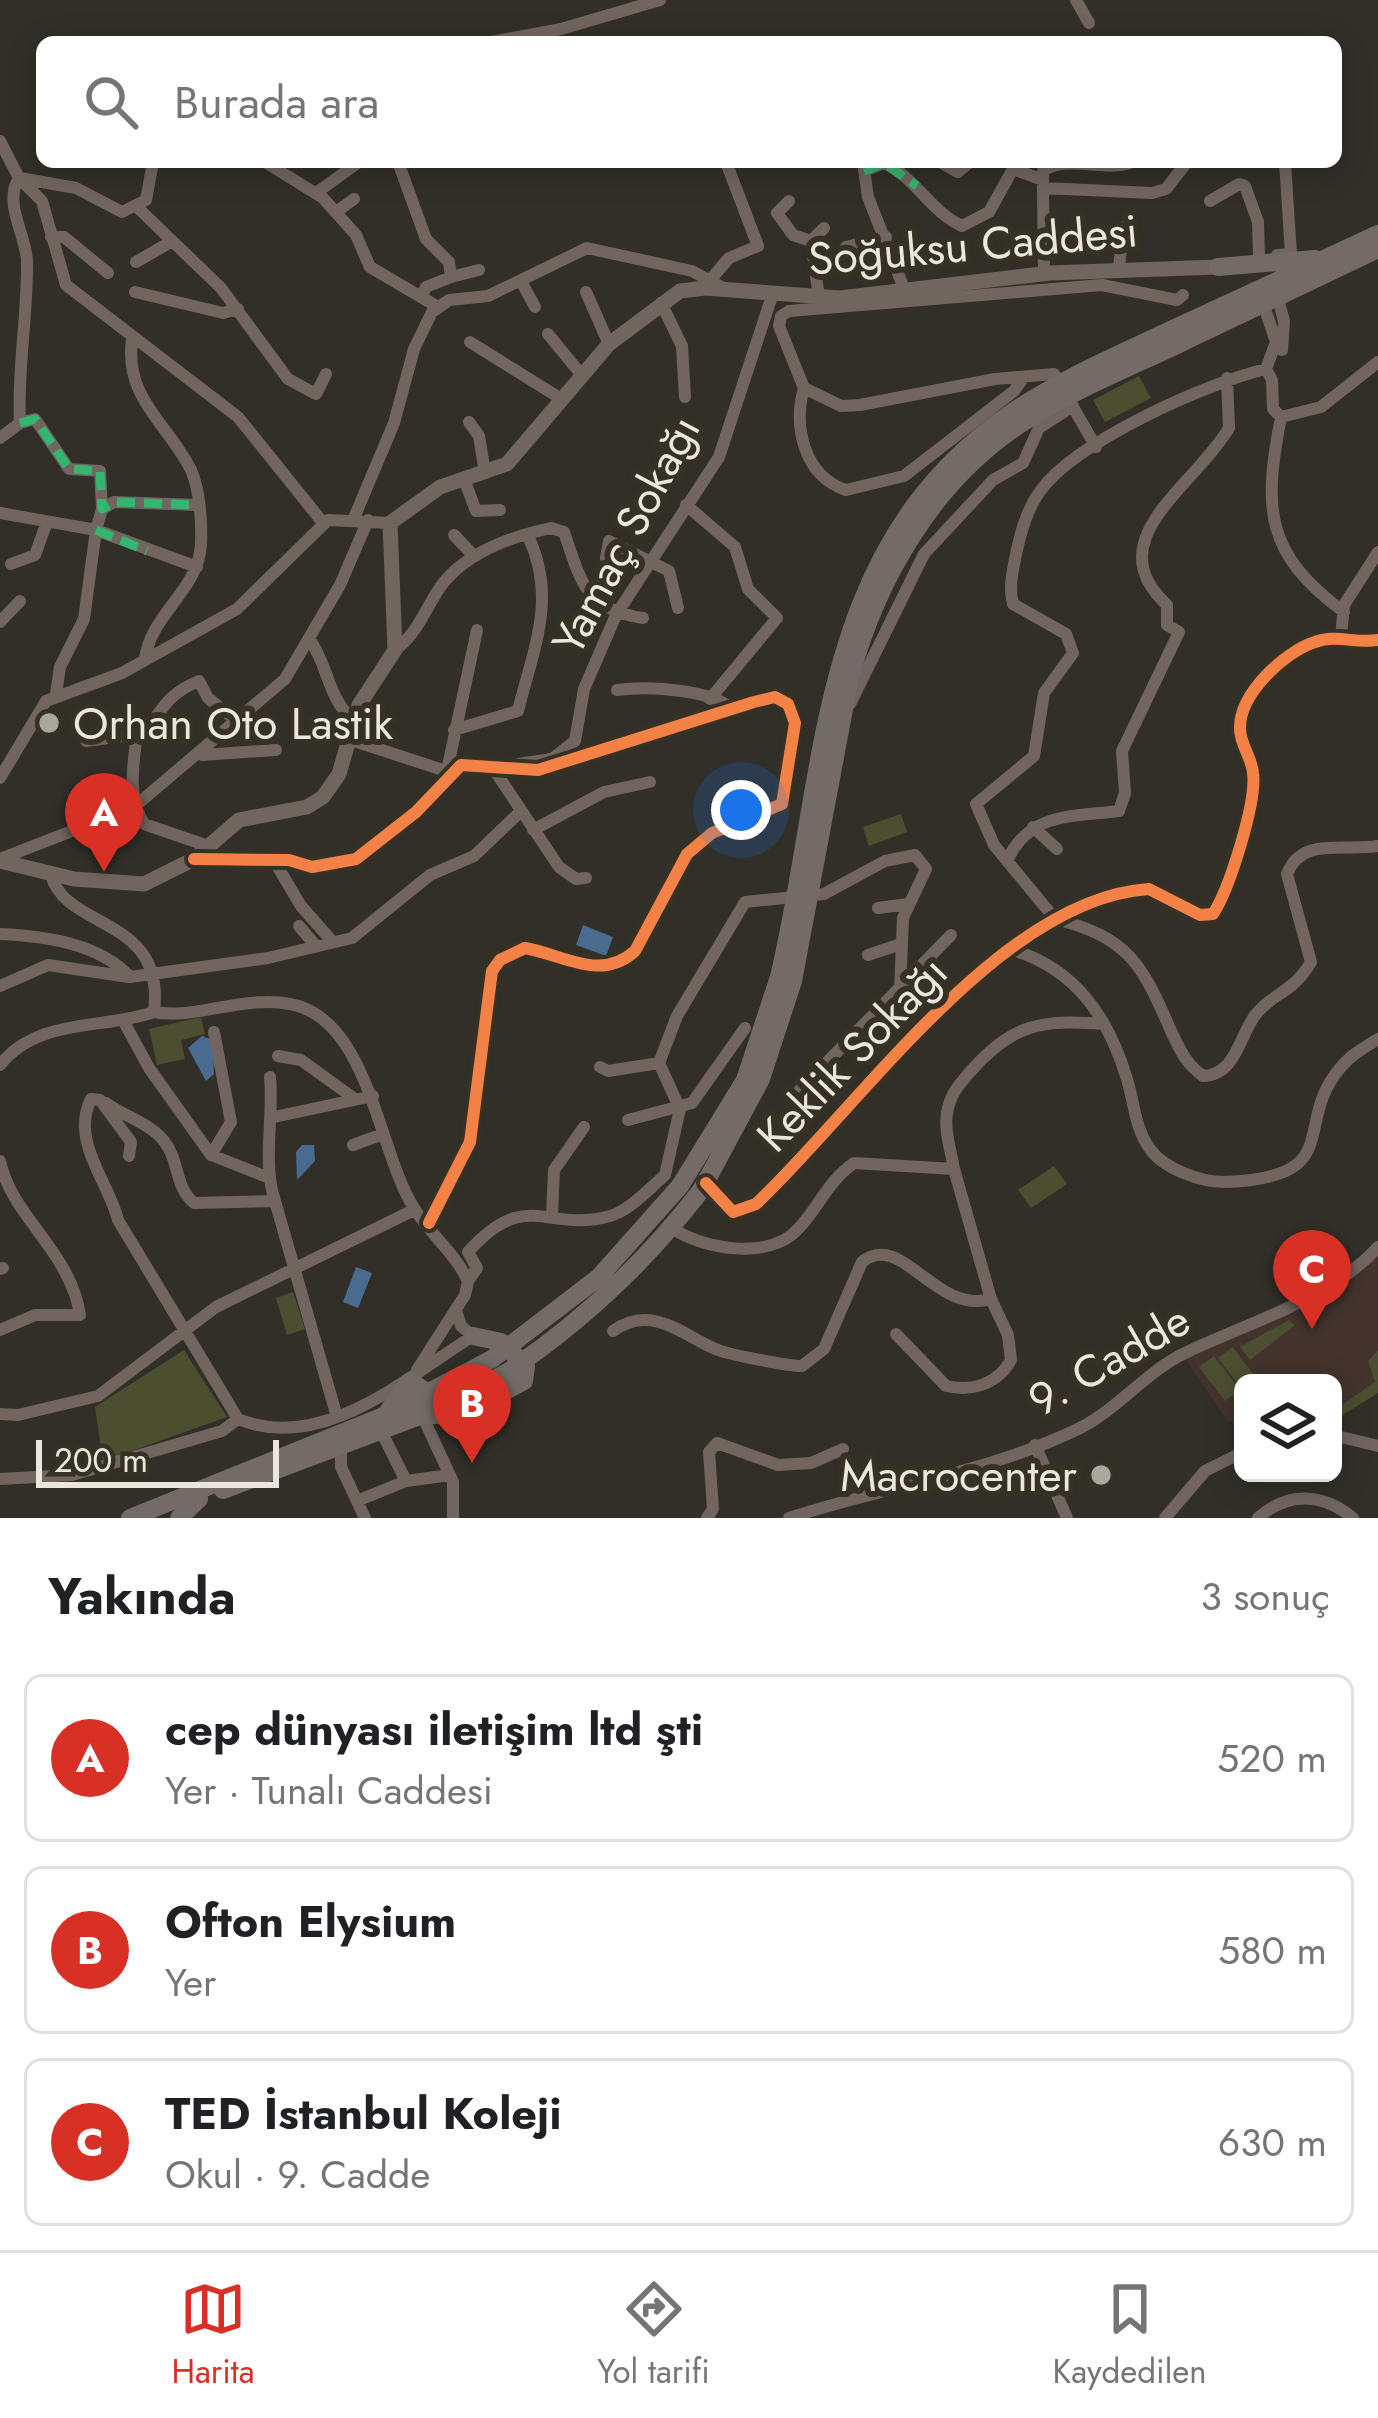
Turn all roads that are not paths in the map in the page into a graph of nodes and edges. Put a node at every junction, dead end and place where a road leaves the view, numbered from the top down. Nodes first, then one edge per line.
1 (660, 0) edge
2 (1076, 0) edge
3 (1089, 23) dead end
4 (523, 36) edge
5 (1, 142) edge
6 (152, 168) edge
7 (275, 168) edge
8 (351, 168) edge
9 (400, 168) edge
10 (728, 168) edge
11 (864, 168) edge
12 (891, 168) edge
13 (1015, 168) edge
14 (1022, 168) edge
15 (1048, 168) edge
16 (1182, 168) edge
17 (1285, 168) edge
18 (19, 178) junction
19 (1043, 184) junction
20 (316, 193) junction
21 (354, 199) dead end
22 (789, 201) dead end
23 (1210, 201) dead end
24 (138, 208) junction
25 (336, 212) junction
26 (1123, 227) dead end
27 (824, 228) dead end
28 (1378, 234) edge
29 (51, 237) junction
30 (886, 237) junction
31 (811, 241) junction
32 (169, 243) junction
33 (846, 247) dead end
34 (1378, 249) edge
35 (1340, 253) junction
36 (1291, 254) junction
37 (136, 262) dead end
38 (1194, 265) junction
39 (1237, 265) junction
40 (1174, 266) junction
41 (1119, 268) junction
42 (478, 270) dead end
43 (108, 272) dead end
44 (1044, 274) junction
45 (451, 277) junction
46 (521, 280) junction
47 (718, 284) junction
48 (905, 291) junction
49 (136, 292) dead end
50 (586, 292) dead end
51 (1267, 293) junction
52 (1184, 295) junction
53 (422, 296) junction
54 (772, 296) junction
55 (819, 297) junction
56 (1235, 300) junction
57 (661, 303) junction
58 (438, 307) junction
59 (536, 308) dead end
60 (238, 309) junction
61 (548, 334) dead end
62 (1176, 337) junction
63 (132, 339) junction
64 (470, 342) dead end
65 (609, 344) junction
66 (1378, 362) edge
67 (580, 373) junction
68 (326, 374) dead end
69 (1269, 374) junction
70 (1024, 377) junction
71 (1227, 378) junction
72 (804, 388) junction
73 (686, 397) dead end
74 (563, 400) junction
75 (1073, 406) junction
76 (1281, 417) junction
77 (469, 422) dead end
78 (20, 423) junction
79 (0, 438) edge
80 (1096, 447) junction
81 (484, 473) junction
82 (464, 479) junction
83 (197, 505) junction
84 (686, 505) junction
85 (102, 509) junction
86 (500, 509) dead end
87 (0, 512) edge
88 (361, 519) junction
89 (47, 522) junction
90 (324, 524) junction
91 (390, 524) junction
92 (95, 530) junction
93 (527, 534) junction
94 (454, 535) dead end
95 (1378, 552) edge
96 (473, 555) junction
97 (606, 558) dead end
98 (650, 559) junction
99 (11, 564) dead end
100 (197, 567) junction
101 (20, 601) dead end
102 (678, 608) dead end
103 (1343, 612) junction
104 (616, 615) junction
105 (643, 618) dead end
106 (0, 622) edge
107 (477, 630) dead end
108 (1341, 637) junction
109 (310, 640) junction
110 (1378, 640) edge
111 (395, 650) junction
112 (145, 659) junction
113 (692, 687) dead end
114 (617, 689) dead end
115 (651, 689) junction
116 (56, 694) junction
117 (710, 699) junction
118 (732, 710) junction
119 (352, 719) junction
120 (238, 722) junction
121 (454, 730) junction
122 (137, 734) junction
123 (348, 739) junction
124 (86, 741) dead end
125 (276, 750) dead end
126 (201, 755) junction
127 (491, 765) junction
128 (511, 769) junction
129 (449, 772) junction
130 (0, 777) edge
131 (650, 782) dead end
132 (785, 789) junction
133 (134, 807) junction
134 (519, 814) junction
135 (1034, 827) junction
136 (533, 830) junction
137 (1378, 846) edge
138 (1057, 849) dead end
139 (200, 852) junction
140 (273, 859) junction
141 (0, 860) edge
142 (1007, 861) junction
143 (51, 875) junction
144 (586, 878) dead end
145 (784, 896) junction
146 (908, 904) junction
147 (878, 908) dead end
148 (1054, 919) junction
149 (299, 926) dead end
150 (0, 934) edge
151 (951, 935) dead end
152 (332, 940) junction
153 (901, 944) junction
154 (316, 946) junction
155 (779, 946) dead end
156 (1010, 950) junction
157 (868, 955) dead end
158 (151, 975) junction
159 (130, 977) junction
160 (786, 979) junction
161 (0, 986) edge
162 (900, 990) junction
163 (154, 1012) junction
164 (124, 1022) junction
165 (1103, 1024) junction
166 (745, 1028) dead end
167 (214, 1032) dead end
168 (1378, 1039) edge
169 (278, 1056) dead end
170 (658, 1063) junction
171 (0, 1065) edge
172 (600, 1067) dead end
173 (270, 1077) dead end
174 (799, 1091) dead end
175 (373, 1096) junction
176 (355, 1099) junction
177 (100, 1100) junction
178 (680, 1109) junction
179 (274, 1117) junction
180 (628, 1120) dead end
181 (584, 1127) dead end
182 (383, 1134) junction
183 (353, 1145) dead end
184 (211, 1155) junction
185 (129, 1156) dead end
186 (0, 1161) edge
187 (954, 1169) junction
188 (267, 1178) junction
189 (704, 1186) junction
190 (275, 1201) junction
191 (414, 1210) junction
192 (553, 1216) junction
193 (429, 1223) junction
194 (671, 1228) junction
195 (1378, 1247) edge
196 (295, 1270) junction
197 (468, 1281) junction
198 (991, 1299) junction
199 (456, 1310) junction
200 (0, 1330) edge
201 (613, 1331) dead end
202 (187, 1333) junction
203 (896, 1334) dead end
204 (473, 1336) junction
205 (499, 1366) junction
206 (410, 1381) junction
207 (429, 1394) junction
208 (0, 1414) edge
209 (422, 1415) junction
210 (337, 1417) junction
211 (238, 1419) junction
212 (381, 1424) junction
213 (1342, 1437) edge
214 (1035, 1445) junction
215 (1378, 1445) edge
216 (341, 1446) junction
217 (844, 1449) dead end
218 (1234, 1457) edge
219 (450, 1475) junction
220 (0, 1479) edge
221 (406, 1481) junction
222 (199, 1499) junction
223 (357, 1502) junction
224 (130, 1518) edge
225 (158, 1518) edge
226 (179, 1518) edge
227 (365, 1518) edge
228 (453, 1518) edge
229 (707, 1518) edge
230 (789, 1518) edge
231 (1067, 1518) edge
232 (1165, 1518) edge
233 (1258, 1518) edge
234 (1353, 1518) edge

1 - 4 street
2 - 3 street
5 - 18 street
6 - 24 street
7 - 20 street
8 - 20 street
9 - 45 street
10 - 47 street
11 - 30 street
12 - 13 street
14 - 19 street
15 - 19 street
16 - 19 street
17 - 36 street
18 - 24 street
18 - 29 street
18 - 78 street
19 - 44 street
20 - 25 street
21 - 25 street
22 - 31 street
23 - 39 street
24 - 32 street
25 - 53 street
26 - 41 street
27 - 31 street
28 - 35 highway
29 - 43 street
29 - 63 street
30 - 33 street
30 - 48 street
31 - 55 street
32 - 37 street
32 - 60 street
34 - 51 highway
35 - 36 highway
35 - 39 highway
35 - 51 highway
36 - 39 street, Soğuksu Caddesi
38 - 39 main road, Soğuksu Caddesi
38 - 40 main road, Soğuksu Caddesi
38 - 52 street
39 - 51 highway
39 - 56 highway
40 - 41 main road, Soğuksu Caddesi
40 - 52 street
41 - 44 main road, Soğuksu Caddesi
42 - 45 street
44 - 48 main road, Soğuksu Caddesi
45 - 53 street
46 - 47 street
46 - 58 street
46 - 59 street
47 - 54 main road, Soğuksu Caddesi
47 - 57 main road, Soğuksu Caddesi
48 - 55 main road, Soğuksu Caddesi
49 - 60 street
50 - 65 street
51 - 56 highway
51 - 62 highway
51 - 69 street
52 - 72 street
53 - 58 street
54 - 55 main road, Soğuksu Caddesi
54 - 84 street, Yamaç Sokağı
56 - 62 highway
57 - 65 main road, Soğuksu Caddesi
57 - 73 street
58 - 88 street
60 - 68 street
61 - 67 street
62 - 160 highway, bridge
63 - 83 street
63 - 90 street
64 - 74 street
65 - 67 main road, Soğuksu Caddesi
66 - 76 street
67 - 74 main road, Soğuksu Caddesi
69 - 71 street
69 - 76 street
70 - 72 street
70 - 72 street
70 - 75 street
71 - 80 street
71 - 135 street
74 - 81 main road, Soğuksu Caddesi
75 - 80 street
75 - 132 street
76 - 103 street
77 - 81 street
78 - 79 street
78 - 85 street
80 - 142 street
81 - 82 main road, Soğuksu Caddesi
82 - 86 street
82 - 91 main road, Soğuksu Caddesi
83 - 85 street
83 - 100 street
84 - 98 street, Yamaç Sokağı
84 - 117 street
85 - 92 street
87 - 89 street
88 - 90 street
88 - 91 street
88 - 109 street
89 - 92 street
89 - 99 street
90 - 112 street
91 - 111 main road
92 - 100 street
92 - 116 street
93 - 96 street
93 - 104 street
93 - 121 street
94 - 96 street
95 - 103 street
96 - 111 street
97 - 98 street
98 - 102 street
98 - 104 street, Yamaç Sokağı
100 - 112 street
101 - 106 street
103 - 108 street
104 - 105 street
104 - 128 street, Yamaç Sokağı
107 - 121 street
108 - 110 street
108 - 148 street, Keklik Sokağı
109 - 119 street
109 - 120 street
111 - 119 main road
112 - 116 street
113 - 115 street
114 - 115 street
115 - 117 street
116 - 130 street
117 - 118 street
118 - 128 street
118 - 132 street
119 - 123 main road
120 - 122 street
120 - 126 street
121 - 129 street
122 - 124 street
122 - 133 street
123 - 129 street
123 - 139 main road
125 - 126 street
126 - 133 street
127 - 128 street
127 - 129 street
127 - 134 street
129 - 140 street
131 - 136 street
132 - 193 street
133 - 139 street
133 - 141 street
134 - 136 street
134 - 152 street
135 - 138 street
135 - 142 street
136 - 144 street
137 - 148 street
139 - 140 street
139 - 143 main road
140 - 152 street
141 - 143 main road
142 - 148 street
143 - 158 street
145 - 146 street
145 - 155 street
145 - 170 street
146 - 147 street
146 - 153 street
148 - 156 street, Keklik Sokağı
149 - 154 street
150 - 159 street
151 - 162 street
152 - 154 street
153 - 157 street
153 - 162 street
154 - 158 street
156 - 165 street
156 - 189 street, Keklik Sokağı
158 - 159 street
158 - 163 street
159 - 161 street
160 - 189 highway
160 - 205 highway, bridge
162 - 174 street
163 - 164 street
163 - 175 street
164 - 171 street
164 - 184 street
165 - 168 street
165 - 187 street
166 - 178 street
167 - 184 street
169 - 176 street
170 - 172 street
170 - 178 street
173 - 179 street
175 - 176 street
175 - 182 street
176 - 179 street
177 - 185 street
177 - 190 street
177 - 202 street
178 - 180 street
178 - 192 street
179 - 188 street
181 - 192 street
182 - 183 street
182 - 191 street
184 - 188 street
186 - 200 street
187 - 194 street
187 - 198 street
188 - 190 street
189 - 194 highway, bridge
190 - 196 street
191 - 193 street
191 - 196 street
192 - 197 street
193 - 197 street
194 - 205 highway, bridge
195 - 214 street, 9. Cadde
196 - 202 street
196 - 210 street
197 - 199 street
198 - 201 street
198 - 203 street
199 - 204 street
199 - 206 street
202 - 208 street
202 - 211 street
204 - 206 street
204 - 209 highway
205 - 207 highway
205 - 209 highway
206 - 207 highway
206 - 210 street
206 - 212 highway
207 - 212 highway
209 - 212 highway
209 - 219 street
210 - 211 street
211 - 220 street
212 - 216 highway
212 - 221 street
212 - 224 highway
213 - 215 street
214 - 230 street, 9. Cadde
214 - 231 street
216 - 222 highway
216 - 223 street
217 - 229 street
218 - 232 street
219 - 221 street
219 - 228 street
221 - 223 street
222 - 225 highway
222 - 226 highway
223 - 227 street
233 - 234 street

